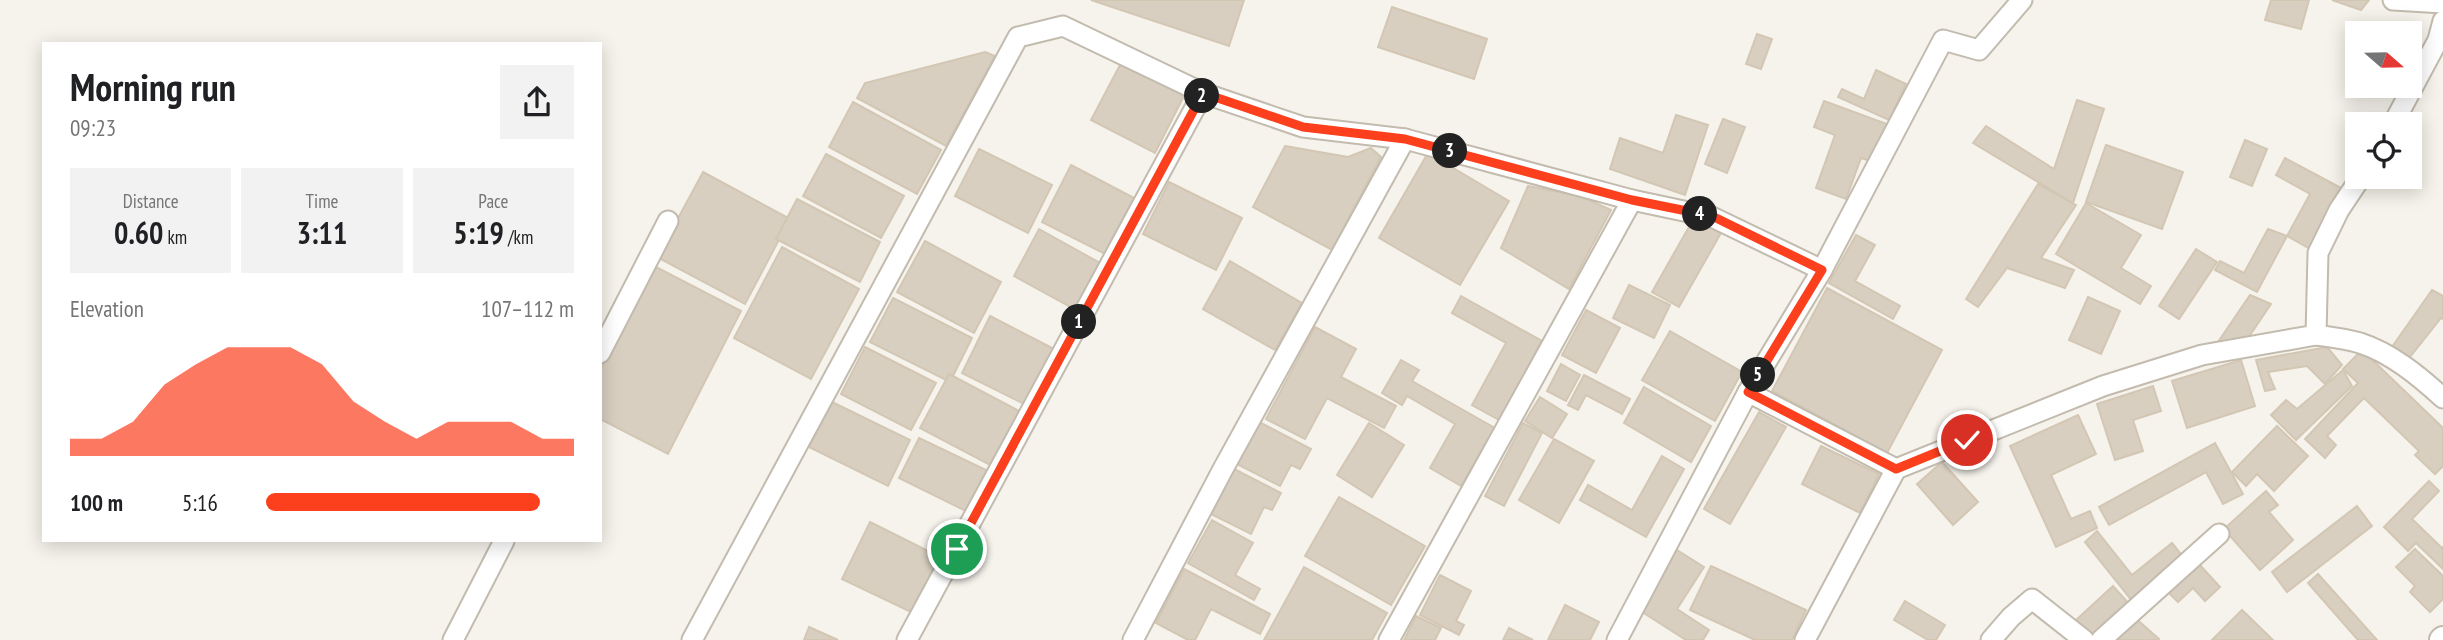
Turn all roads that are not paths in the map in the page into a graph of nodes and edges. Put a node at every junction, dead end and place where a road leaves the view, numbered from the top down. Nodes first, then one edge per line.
1 (2022, 0) edge
2 (2393, 0) edge
3 (2443, 3) edge
4 (2443, 21) edge
5 (1203, 93) junction
6 (2399, 112) edge
7 (1405, 139) junction
8 (2353, 189) edge
9 (1632, 200) junction
10 (668, 221) dead end
11 (1822, 270) junction
12 (2316, 335) junction
13 (602, 348) edge
14 (1748, 392) junction
15 (2443, 398) edge
16 (1896, 469) junction
17 (2219, 534) dead end
18 (503, 542) edge
19 (453, 640) edge
20 (692, 640) edge
21 (907, 640) edge
22 (1133, 640) edge
23 (1389, 640) edge
24 (1616, 640) edge
25 (1805, 640) edge
26 (1991, 640) edge
27 (2084, 640) edge
28 (2101, 640) edge

1 - 11 street
2 - 3 street
4 - 6 street
5 - 7 street
5 - 20 street
5 - 21 street
7 - 9 street
7 - 22 street
8 - 12 street
9 - 11 street
9 - 23 street
10 - 13 street
11 - 14 street
12 - 15 street
12 - 16 street
14 - 16 street
14 - 24 street
16 - 25 street
17 - 28 street
18 - 19 street
26 - 27 street

